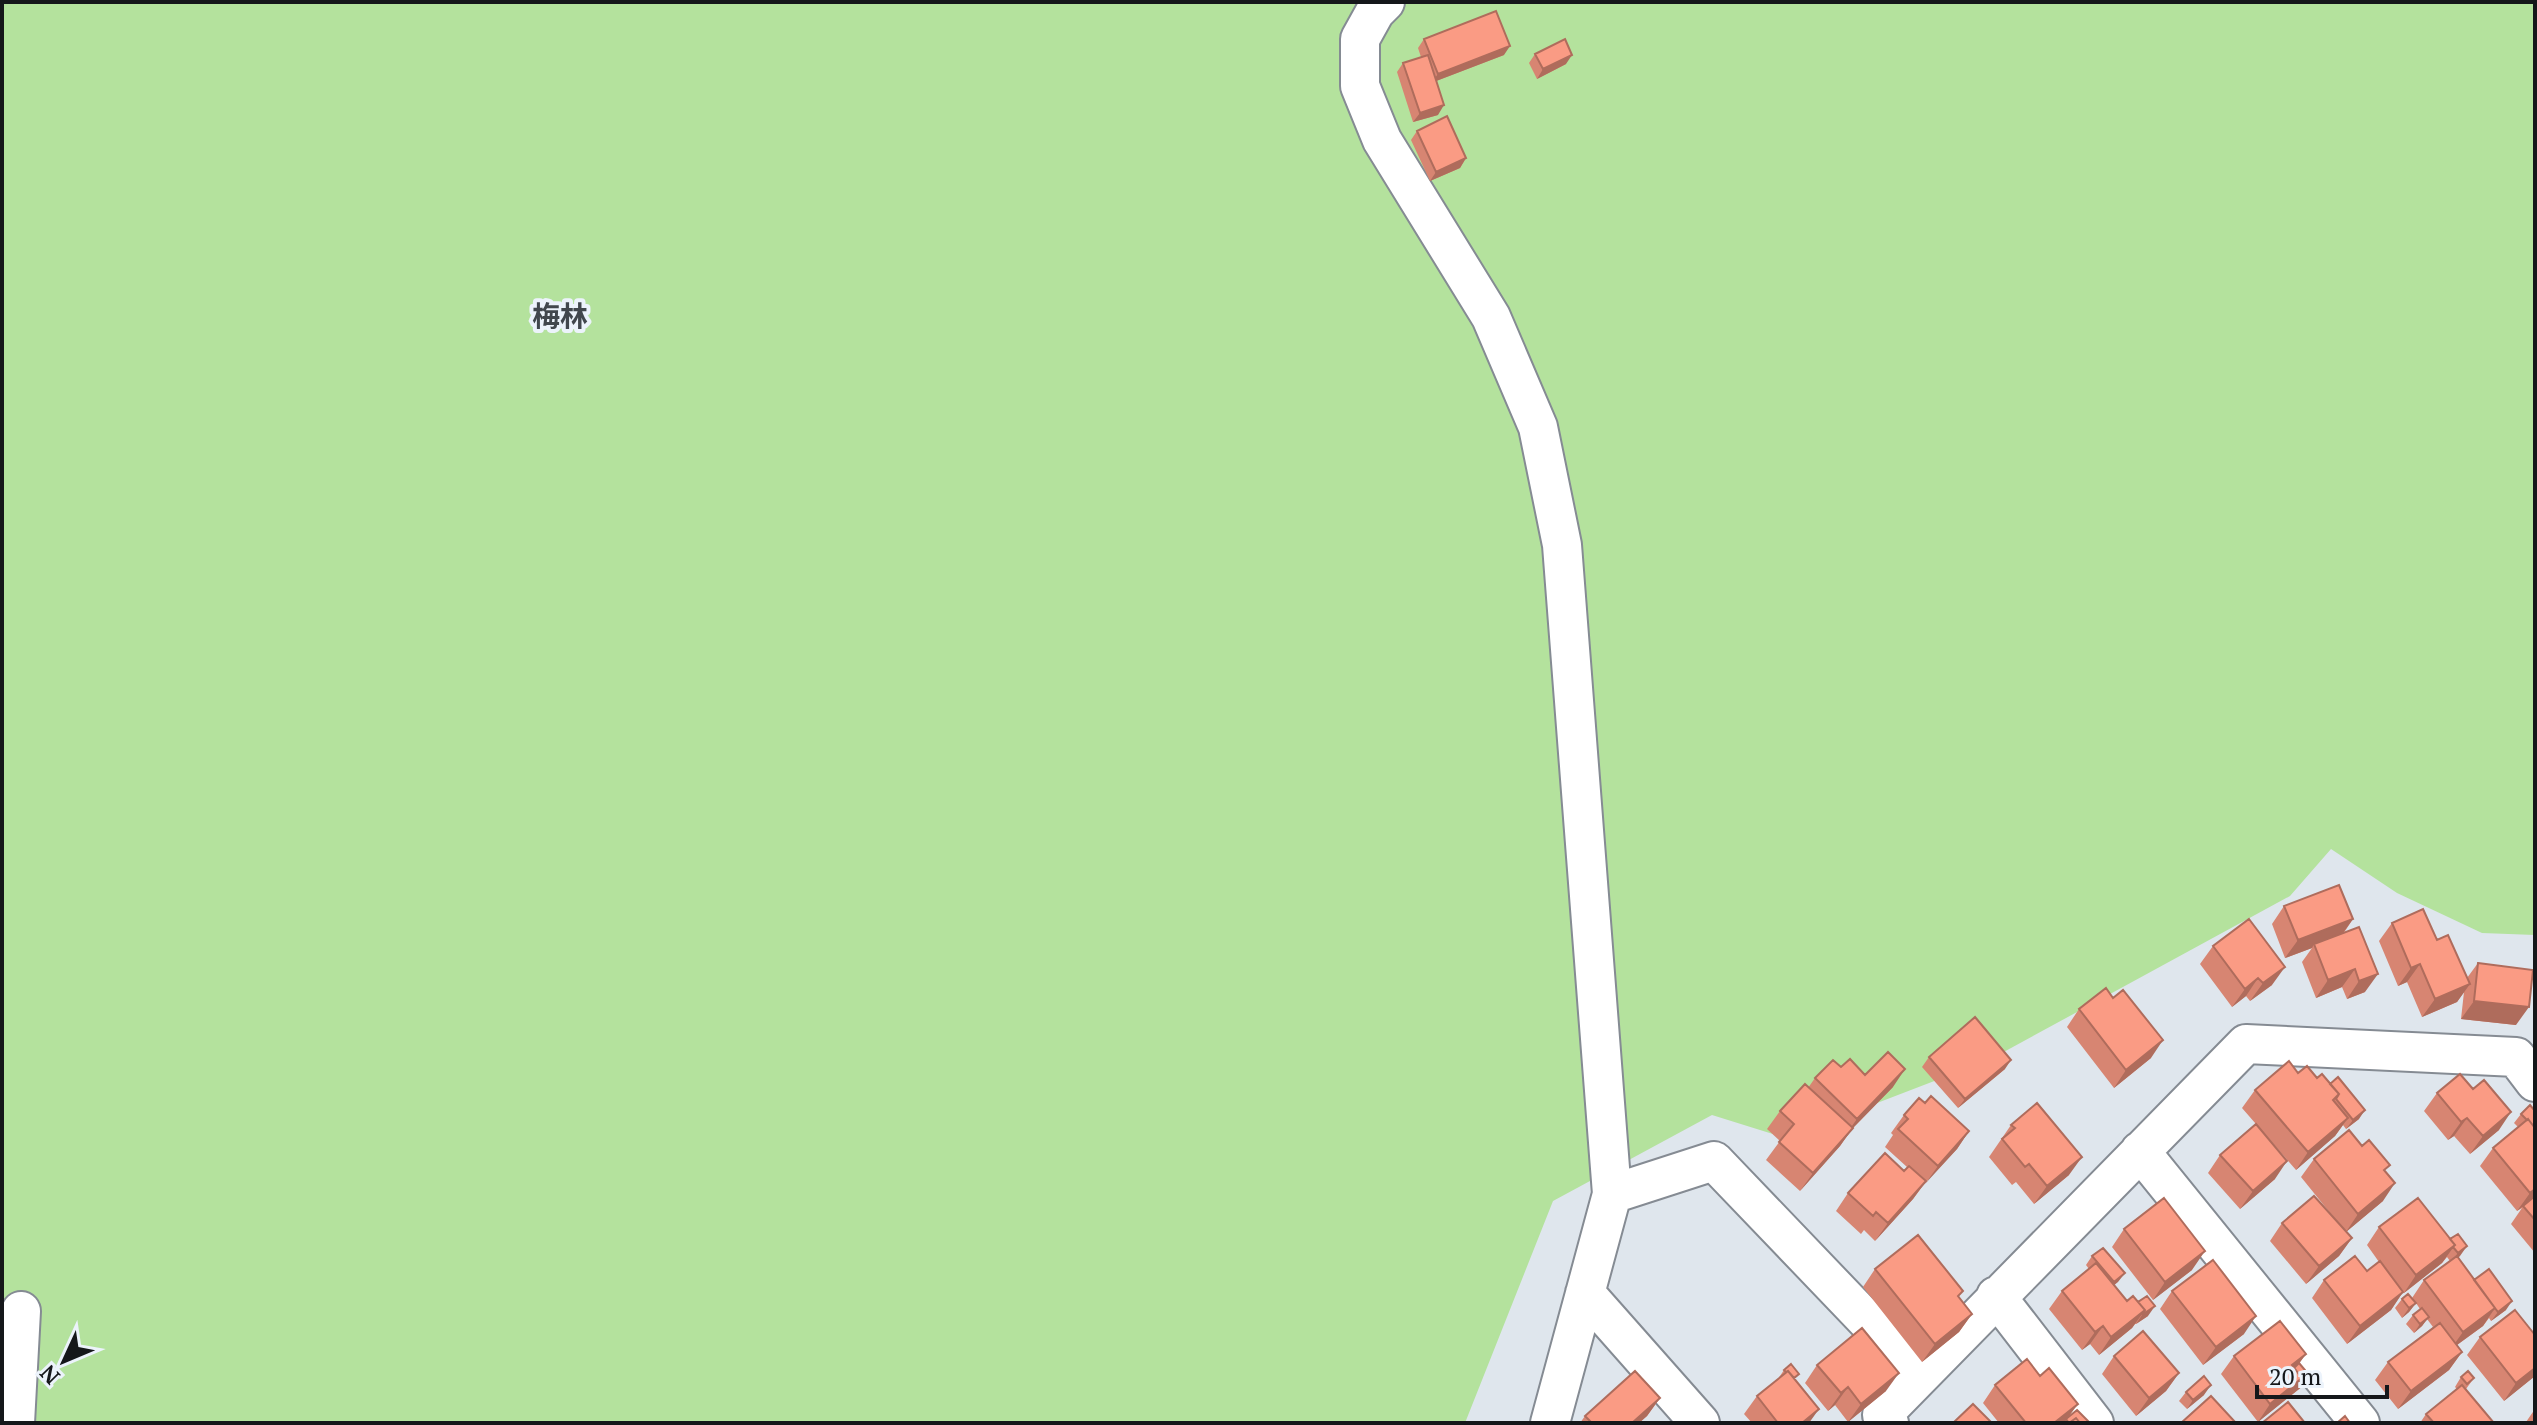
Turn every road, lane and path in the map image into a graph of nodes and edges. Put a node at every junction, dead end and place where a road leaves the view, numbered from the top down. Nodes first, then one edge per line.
1 (1385, 2) edge
2 (2535, 1082) edge
3 (2140, 1151) junction
4 (1612, 1194) junction
5 (1585, 1293) junction
6 (1996, 1296) junction
7 (21, 1311) dead end
8 (1920, 1376) junction
9 (15, 1423) edge
10 (1550, 1423) edge
11 (1700, 1423) edge
12 (1889, 1423) edge
13 (2094, 1423) edge
14 (2360, 1423) edge

1 - 4 street
2 - 3 street
3 - 6 street
3 - 14 street
4 - 5 street
4 - 8 street
5 - 10 street
5 - 11 street
6 - 8 street
6 - 13 street
7 - 9 street
8 - 12 street

